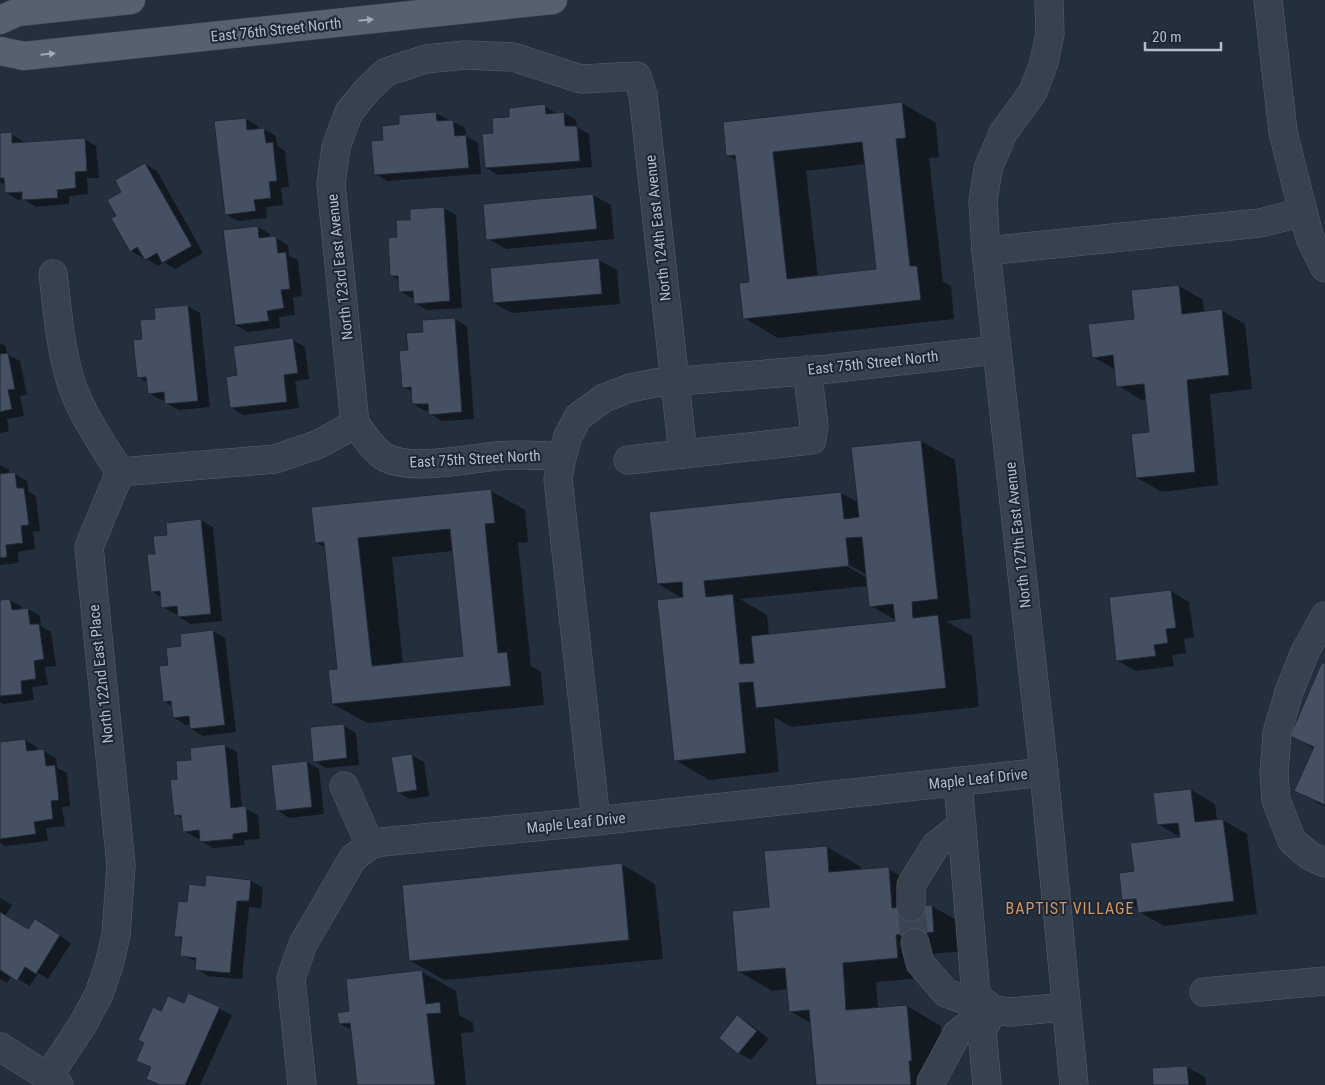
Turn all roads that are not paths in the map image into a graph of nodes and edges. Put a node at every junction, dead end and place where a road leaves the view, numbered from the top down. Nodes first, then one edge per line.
1 (131, 0) edge
2 (553, 0) edge
3 (1049, 0) edge
4 (1268, 0) edge
5 (0, 20) edge
6 (0, 51) edge
7 (636, 76) joint
8 (1302, 212) junction
9 (986, 251) junction
10 (1325, 268) edge
11 (53, 274) dead end
12 (997, 350) junction
13 (807, 370) junction
14 (675, 381) junction
15 (355, 424) junction
16 (683, 454) junction
17 (562, 457) junction
18 (628, 460) dead end
19 (120, 472) junction
20 (1325, 616) edge
21 (1044, 772) junction
22 (958, 782) junction
23 (344, 786) dead end
24 (596, 821) junction
25 (962, 825) junction
26 (370, 845) junction
27 (1325, 863) edge
28 (911, 906) tunnel mouth
29 (915, 944) tunnel mouth
30 (1325, 981) edge
31 (1204, 992) dead end
32 (1065, 1007) junction
33 (992, 1009) junction
34 (0, 1048) edge
35 (54, 1081) edge
36 (302, 1085) edge
37 (932, 1085) edge
38 (987, 1085) edge
39 (1074, 1085) edge

1 - 5 main road
6 -> 2 main road, East 76th Street North
3 - 9 street, North 127th East Avenue
4 - 8 street
7 - 14 street, North 124th East Avenue
7 - 15 street, North 123rd East Avenue
8 - 9 street
8 - 10 street
9 - 12 street, North 127th East Avenue
11 - 19 street
12 - 13 street, East 75th Street North
12 - 21 street, North 127th East Avenue
13 - 14 street, East 75th Street North
13 - 16 street
14 - 16 street, North 124th East Avenue
14 - 17 street, East 75th Street North
15 - 17 street, East 75th Street North
15 - 19 street
16 - 18 street
17 - 24 street
19 - 35 street, North 122nd East Place
20 - 27 street
21 - 22 street, Maple Leaf Drive
21 - 32 street, North 127th East Avenue
22 - 24 street, Maple Leaf Drive
22 - 25 street
23 - 26 street
24 - 26 street, Maple Leaf Drive
25 - 28 street
25 - 33 street
26 - 36 street
29 - 33 street
30 - 31 street
32 - 33 street
32 - 39 street, North 127th East Avenue
33 - 37 street
33 - 38 street
34 - 35 street

